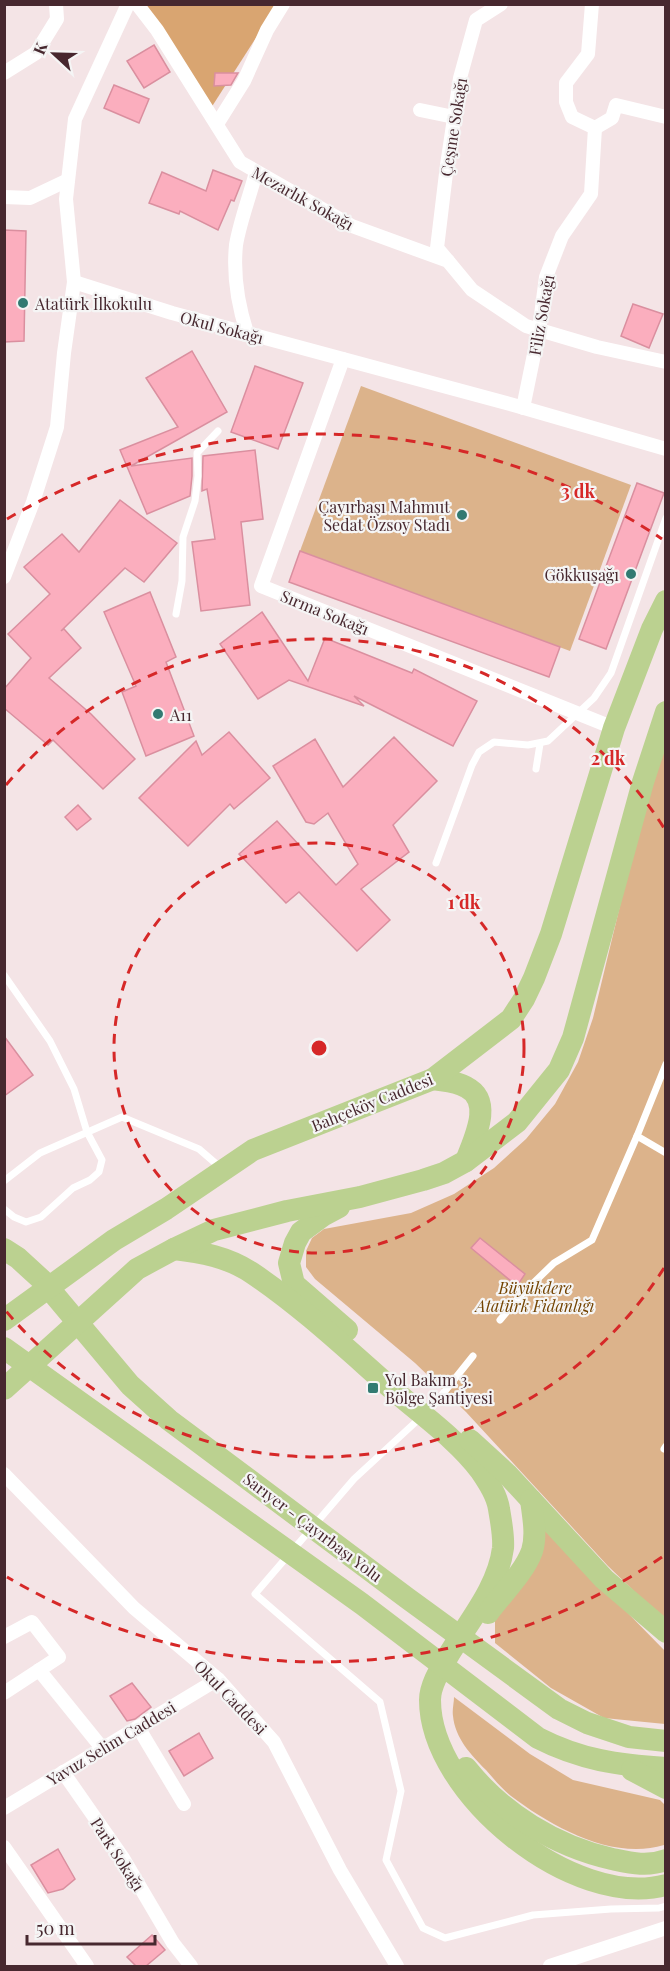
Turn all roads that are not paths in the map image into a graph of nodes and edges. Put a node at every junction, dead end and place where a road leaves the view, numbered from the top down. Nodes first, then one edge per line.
1 (56, 4) edge
2 (128, 4) edge
3 (137, 4) edge
4 (283, 4) edge
5 (501, 4) edge
6 (592, 4) edge
7 (4, 74) edge
8 (420, 110) dead end
9 (454, 117) junction
10 (666, 117) edge
11 (217, 124) junction
12 (595, 128) junction
13 (256, 172) junction
14 (68, 180) junction
15 (4, 197) edge
16 (448, 261) junction
17 (74, 282) junction
18 (539, 330) junction
19 (247, 333) junction
20 (343, 359) junction
21 (666, 362) edge
22 (523, 408) junction
23 (218, 430) dead end
24 (666, 449) edge
25 (666, 518) edge
26 (4, 577) edge
27 (666, 602) edge
28 (176, 614) dead end
29 (666, 712) edge
30 (578, 714) junction
31 (614, 728) junction
32 (540, 744) junction
33 (536, 769) dead end
34 (435, 863) dead end
35 (4, 975) edge
36 (666, 1064) edge
37 (432, 1079) junction
38 (87, 1132) junction
39 (637, 1136) junction
40 (666, 1153) edge
41 (466, 1161) junction
42 (223, 1170) junction
43 (4, 1181) edge
44 (360, 1197) junction
45 (4, 1209) edge
46 (4, 1249) edge
47 (174, 1250) junction
48 (4, 1320) edge
49 (500, 1320) dead end
50 (4, 1348) edge
51 (473, 1356) dead end
52 (7, 1384) edge
53 (428, 1411) junction
54 (4, 1474) edge
55 (531, 1500) junction
56 (666, 1632) edge
57 (4, 1637) edge
58 (39, 1670) junction
59 (218, 1679) junction
60 (4, 1693) edge
61 (138, 1727) junction
62 (666, 1741) edge
63 (102, 1748) junction
64 (622, 1766) junction
65 (666, 1768) edge
66 (63, 1772) junction
67 (666, 1788) edge
68 (184, 1804) dead end
69 (4, 1808) edge
70 (4, 1847) edge
71 (666, 1860) edge
72 (666, 1885) edge
73 (666, 1906) edge
74 (666, 1928) edge
75 (87, 1966) edge
76 (191, 1966) edge
77 (397, 1966) edge
78 (550, 1966) edge

1 - 7 street
2 - 14 street
3 - 11 street, Mezarlık Sokağı
4 - 11 street
5 - 9 street, Çeşme Sokağı
6 - 12 street
8 - 9 street
9 - 16 street, Çeşme Sokağı
10 - 12 street
11 - 13 street, Mezarlık Sokağı
12 - 18 street, Filiz Sokağı
13 - 16 street, Mezarlık Sokağı
13 - 19 street
14 - 15 street
14 - 17 street
16 - 18 street
17 - 19 street, Okul Sokağı
17 - 26 street
18 - 21 street
18 - 22 street, Filiz Sokağı
19 - 20 street, Okul Sokağı
20 - 22 street, Okul Sokağı
20 - 30 street, Sırma Sokağı
22 - 24 street, Okul Sokağı
23 - 28 lane
25 - 30 lane
27 - 31 main road, Bahçeköy Caddesi
29 - 41 main road
30 - 31 street, Sırma Sokağı
30 - 32 lane
31 - 37 main road, Bahçeköy Caddesi
32 - 33 lane
32 - 34 lane
35 - 38 lane
36 - 39 lane
37 - 41 main road
37 - 42 main road, Bahçeköy Caddesi
38 - 42 lane
38 - 43 lane
38 - 45 lane
39 - 40 lane
39 - 49 lane
41 - 44 main road
42 - 48 main road, Bahçeköy Caddesi
44 - 47 main road
44 - 53 main road
46 - 62 main road, Sarıyer - Çayırbaşı Yolu
47 - 52 main road
47 - 53 main road
50 - 64 main road, Sarıyer - Çayırbaşı Yolu
51 - 53 lane
53 - 55 main road
53 - 72 main road
53 - 73 lane
54 - 59 street, Okul Caddesi
55 - 56 main road
55 - 71 main road
57 - 58 street
58 - 60 street
58 - 63 street
59 - 61 street, Yavuz Selim Caddesi
59 - 77 street, Okul Caddesi
61 - 63 street, Yavuz Selim Caddesi
61 - 68 street
63 - 66 street, Yavuz Selim Caddesi
64 - 65 main road, Sarıyer - Çayırbaşı Yolu
64 - 67 main road
66 - 69 street, Yavuz Selim Caddesi
66 - 76 street, Park Sokağı
70 - 75 street
74 - 78 street

